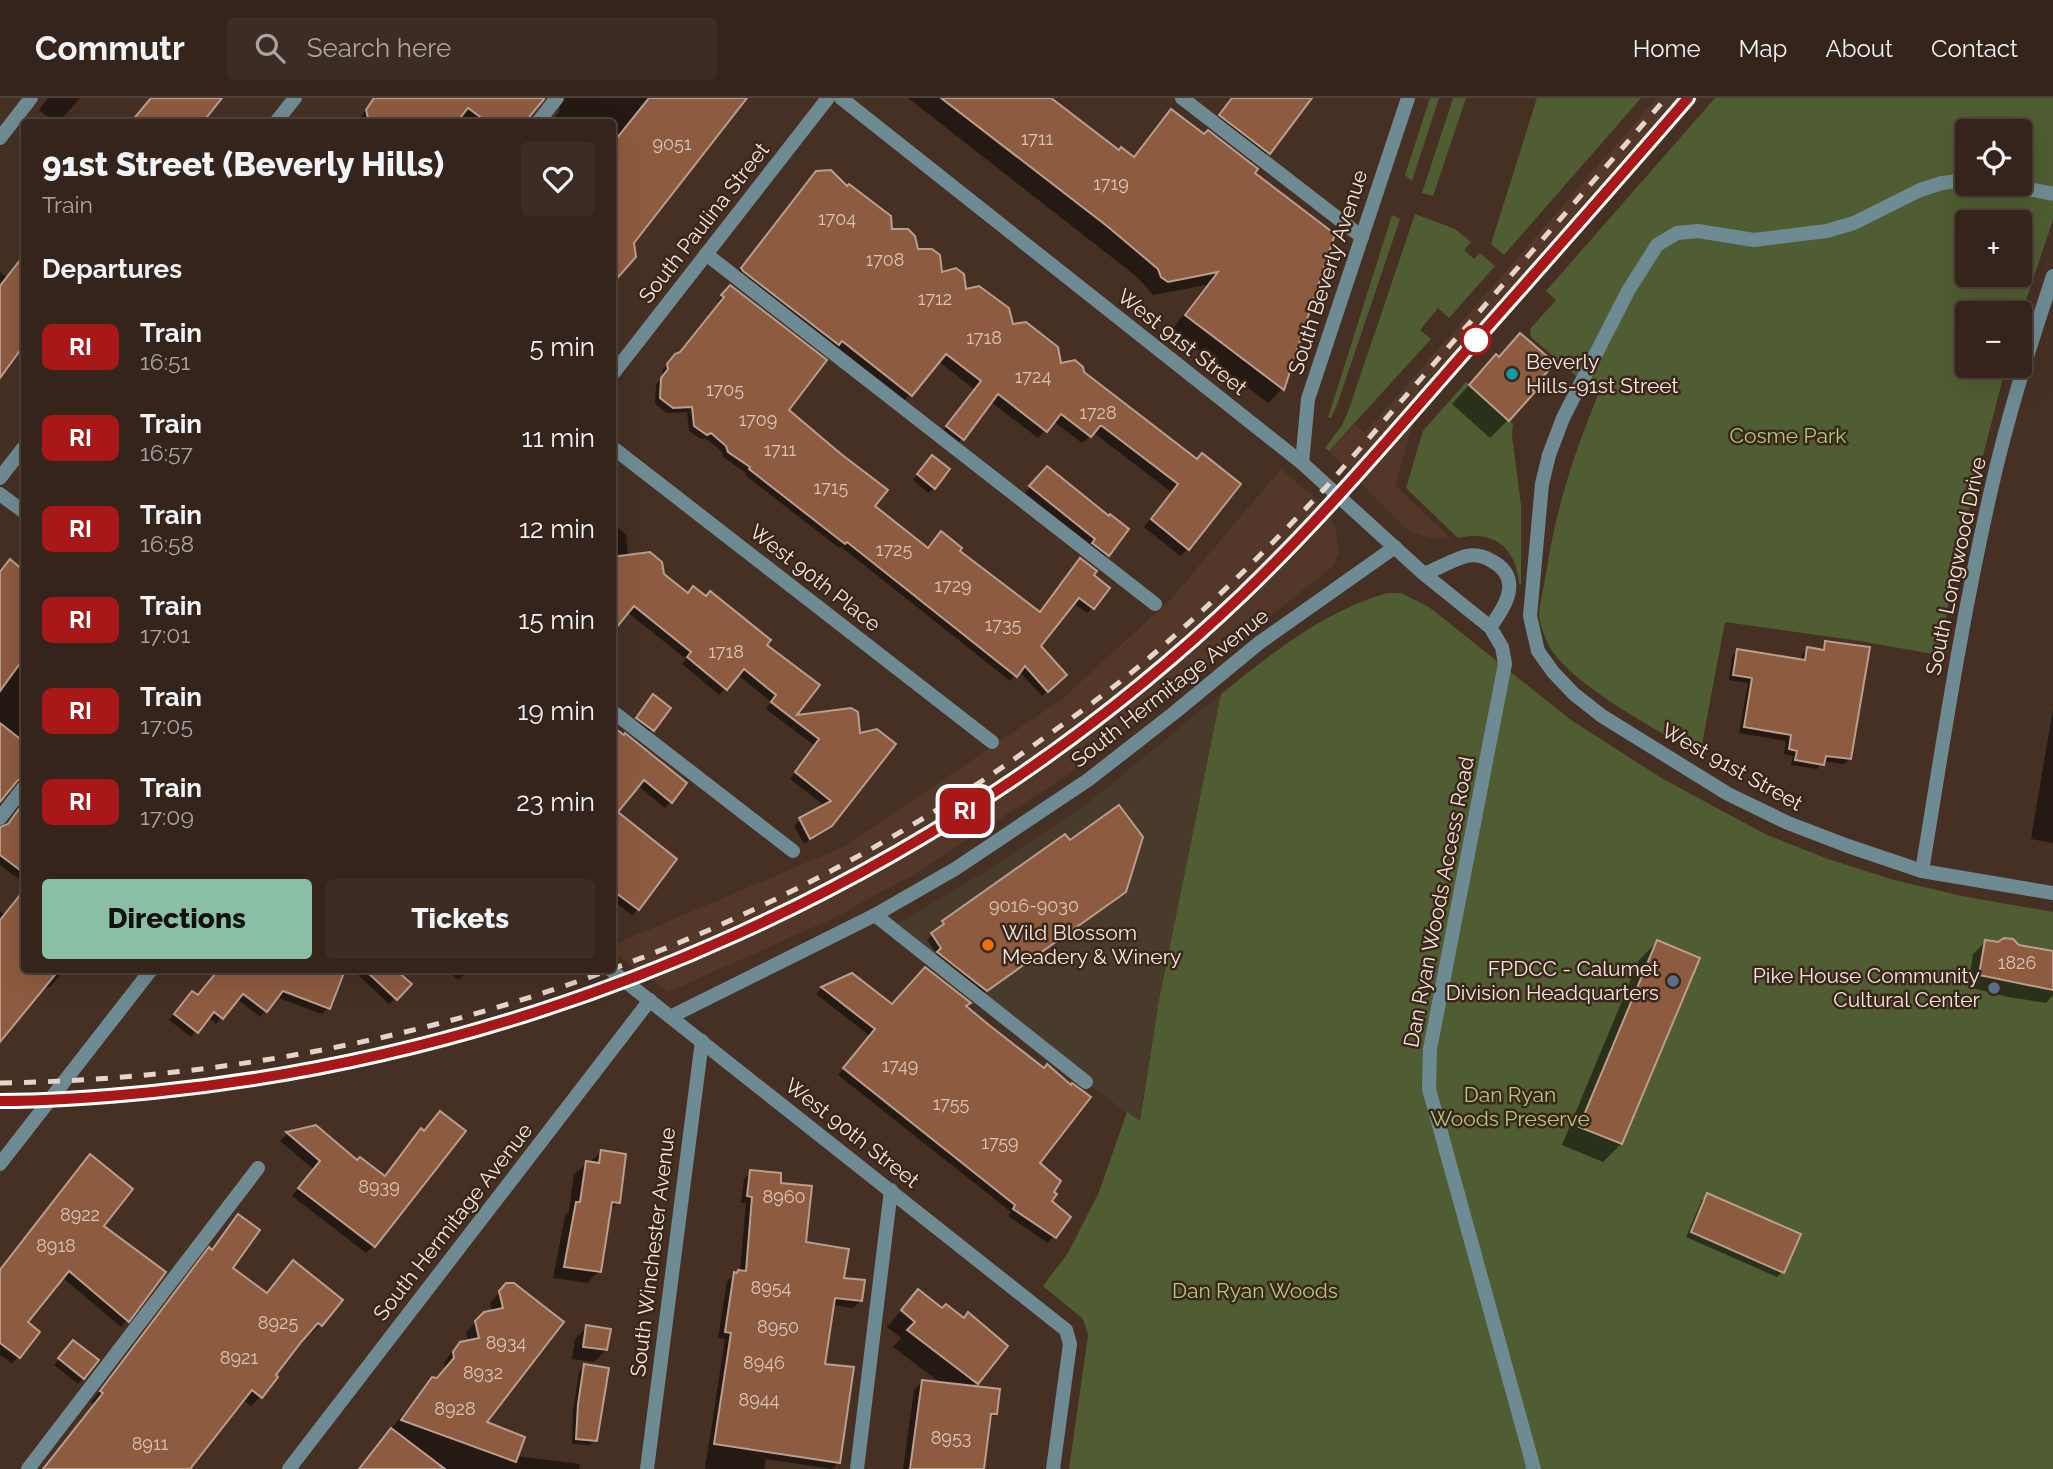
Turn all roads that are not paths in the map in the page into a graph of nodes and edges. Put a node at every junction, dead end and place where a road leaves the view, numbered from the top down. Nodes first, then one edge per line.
1 (31, 98) edge
2 (295, 98) edge
3 (557, 98) edge
4 (828, 98) edge
5 (841, 98) edge
6 (1182, 98) edge
7 (1408, 98) edge
8 (278, 119) edge
9 (540, 119) edge
10 (0, 138) edge
11 (1955, 181) edge
12 (2032, 190) edge
13 (2053, 194) edge
14 (1362, 237) junction
15 (706, 254) junction
16 (2053, 276) edge
17 (616, 370) edge
18 (616, 450) edge
19 (21, 451) edge
20 (1302, 463) junction
21 (0, 478) edge
22 (0, 494) edge
23 (21, 510) edge
24 (1395, 547) junction
25 (1424, 575) junction
26 (1155, 604) dead end
27 (1490, 626) junction
28 (616, 714) edge
29 (992, 742) dead end
30 (21, 791) edge
31 (0, 818) edge
32 (793, 851) dead end
33 (1922, 871) junction
34 (2053, 892) edge
35 (875, 915) junction
36 (149, 973) edge
37 (615, 973) edge
38 (650, 1000) junction
39 (671, 1016) junction
40 (702, 1041) junction
41 (1086, 1082) dead end
42 (0, 1164) edge
43 (258, 1168) dead end
44 (891, 1190) junction
45 (28, 1469) edge
46 (289, 1469) edge
47 (647, 1469) edge
48 (857, 1469) edge
49 (1053, 1469) edge
50 (1534, 1469) edge

1 - 10 street
2 - 8 street
3 - 9 street
4 - 15 street, South Paulina Street
5 - 20 street, West 91st Street
6 - 14 street
7 - 14 street, South Beverly Avenue
11 - 33 street, West 91st Street
12 - 13 street
14 - 20 street, South Beverly Avenue
15 - 17 street, South Paulina Street
15 - 26 street
16 - 33 street, South Longwood Drive
18 - 29 street, West 90th Place
19 - 21 street
20 - 24 street, West 91st Street
22 - 23 street
24 - 25 street, West 91st Street
24 - 35 street, South Hermitage Avenue
25 - 27 street, West 91st Street
25 - 27 street
27 - 50 street, Dan Ryan Woods Access Road
28 - 32 street
30 - 31 street
33 - 34 street, West 91st Street
35 - 39 street, South Hermitage Avenue
35 - 41 street
36 - 42 street
37 - 38 street, West 90th Street
38 - 39 street, West 90th Street
38 - 46 street, South Hermitage Avenue
39 - 40 street, West 90th Street
40 - 44 street, West 90th Street
40 - 47 street, South Winchester Avenue
43 - 45 street
44 - 48 street
44 - 49 street, West 90th Street

